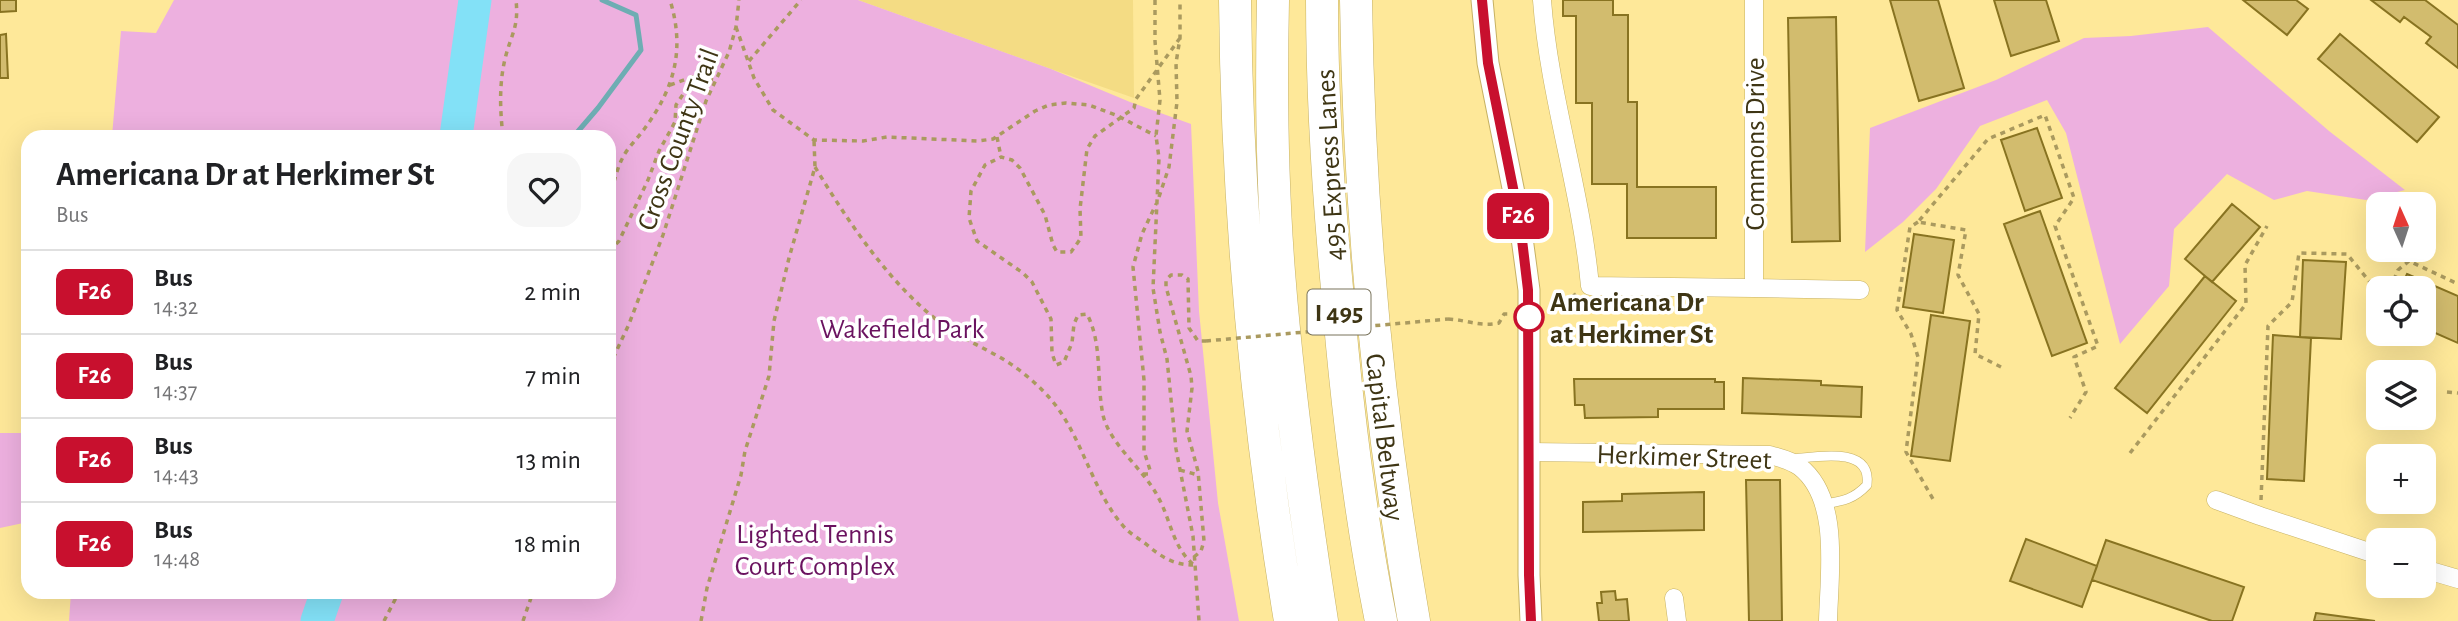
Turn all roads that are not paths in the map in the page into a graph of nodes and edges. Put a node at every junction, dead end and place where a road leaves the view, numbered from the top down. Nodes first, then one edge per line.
1 (1235, 0) edge
2 (1273, 0) edge
3 (1322, 0) edge
4 (1356, 0) edge
5 (1482, 0) edge
6 (1542, 0) edge
7 (1754, 0) edge
8 (1754, 288) junction
9 (1860, 289) dead end
10 (1529, 452) junction
11 (1787, 460) junction
12 (2216, 500) dead end
13 (1825, 504) junction
14 (2366, 551) edge
15 (2436, 573) edge
16 (2458, 579) edge
17 (1674, 598) dead end
18 (1290, 621) edge
19 (1322, 621) edge
20 (1381, 621) edge
21 (1414, 621) edge
22 (1531, 621) edge
23 (1677, 621) edge
24 (1828, 621) edge

1 - 18 highway
2 - 19 highway, 495 Express Lanes / I 495
3 - 20 highway, 495 Express Lanes / I 495
4 - 21 highway, Capital Beltway / I 495
5 - 10 street
6 - 8 street
7 - 8 street, Commons Drive
8 - 9 street
10 - 11 street, Herkimer Street
10 - 22 street
11 - 13 street, Herkimer Street
11 - 13 lane
12 - 14 street
13 - 24 street, Herkimer Street
15 - 16 street
17 - 23 street

